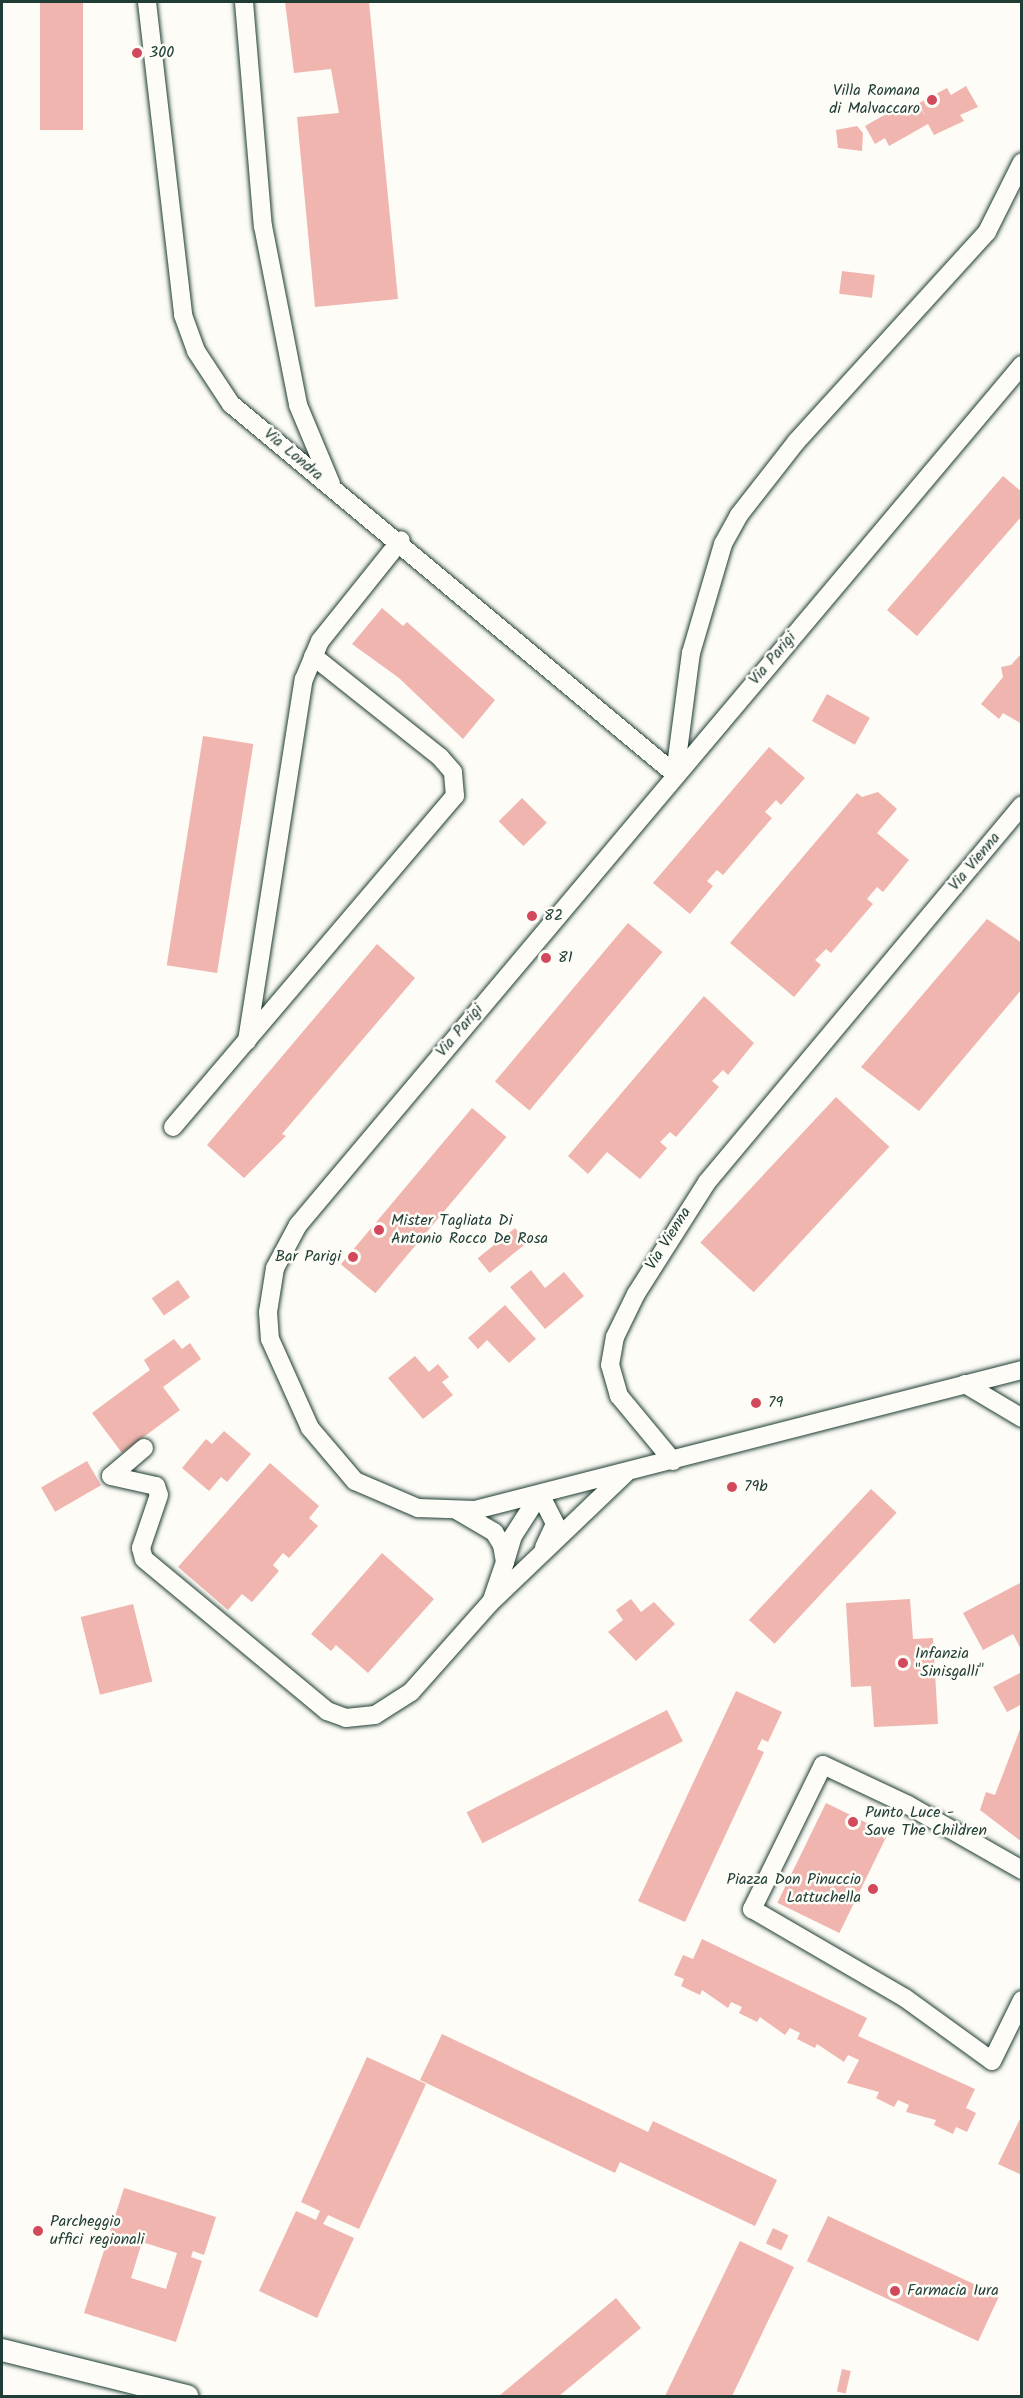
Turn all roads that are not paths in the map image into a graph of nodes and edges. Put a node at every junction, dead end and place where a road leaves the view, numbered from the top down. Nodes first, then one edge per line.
1 (147, 2) edge
2 (244, 2) edge
3 (1022, 162) edge
4 (1022, 365) edge
5 (333, 488) junction
6 (401, 540) junction
7 (313, 656) junction
8 (675, 774) junction
9 (1022, 805) edge
10 (247, 1041) junction
11 (172, 1127) dead end
12 (1022, 1370) edge
13 (965, 1384) junction
14 (1022, 1418) edge
15 (144, 1448) dead end
16 (673, 1461) junction
17 (628, 1472) junction
18 (540, 1494) junction
19 (452, 1509) junction
20 (505, 1562) junction
21 (536, 1562) junction
22 (490, 1603) junction
23 (1022, 1870) edge
24 (1022, 2000) edge
25 (2, 2350) edge
26 (187, 2397) edge

1 - 5 street, Via Londra
2 - 5 street
3 - 8 street
4 - 8 street, Via Parigi
5 - 6 street, Via Londra
6 - 7 street
6 - 8 street, Via Londra
7 - 10 street
7 - 10 street
8 - 19 street, Via Parigi
9 - 16 street, Via Vienna
10 - 11 street
12 - 13 street
13 - 14 street
13 - 16 street
15 - 22 street
16 - 17 street, Via Parigi
17 - 18 street, Via Parigi
17 - 21 street
18 - 19 street, Via Parigi
18 - 20 street
18 - 21 street
19 - 20 street
20 - 22 street
21 - 22 street
23 - 24 street
25 - 26 street

